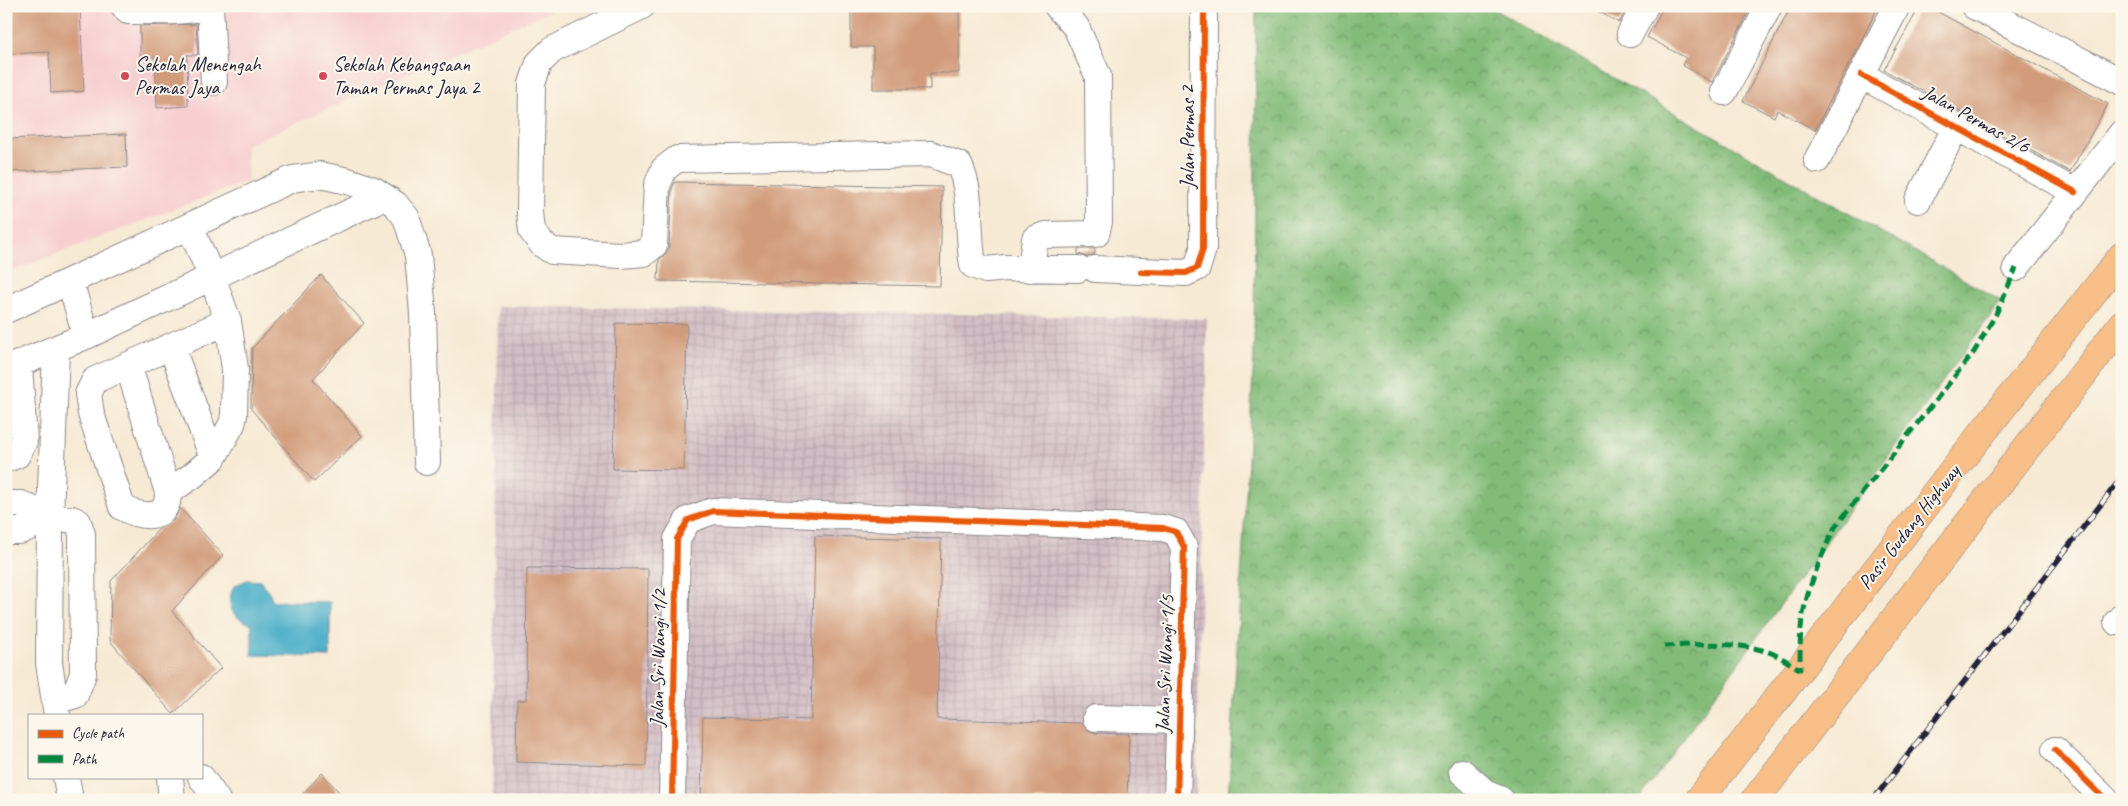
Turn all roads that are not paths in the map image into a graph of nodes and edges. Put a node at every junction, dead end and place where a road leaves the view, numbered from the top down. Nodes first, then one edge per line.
1 (124, 6) edge
2 (203, 6) edge
3 (210, 6) edge
4 (642, 6) edge
5 (1057, 6) edge
6 (1204, 6) edge
7 (1645, 6) edge
8 (1769, 6) edge
9 (1897, 6) edge
10 (1974, 6) edge
11 (1630, 34) dead end
12 (1861, 75) junction
13 (214, 82) dead end
14 (2122, 82) edge
15 (1724, 92) dead end
16 (1956, 127) junction
17 (2122, 133) edge
18 (1817, 160) dead end
19 (2075, 192) junction
20 (383, 197) junction
21 (1918, 200) dead end
22 (190, 227) junction
23 (2122, 256) edge
24 (2016, 268) dead end
25 (1031, 269) junction
26 (212, 277) junction
27 (70, 282) junction
28 (6, 310) edge
29 (228, 321) junction
30 (2122, 324) edge
31 (86, 336) junction
32 (171, 346) junction
33 (56, 349) junction
34 (128, 365) junction
35 (12, 367) edge
36 (213, 458) junction
37 (6, 459) edge
38 (428, 462) dead end
39 (168, 492) junction
40 (6, 504) edge
41 (50, 518) junction
42 (688, 520) joint
43 (6, 531) edge
44 (56, 708) edge
45 (1096, 718) dead end
46 (1179, 720) junction
47 (2056, 750) dead end
48 (1462, 772) dead end
49 (66, 778) edge
50 (170, 778) edge
51 (202, 778) edge
52 (70, 800) edge
53 (172, 800) edge
54 (217, 800) edge
55 (672, 800) edge
56 (1177, 800) edge
57 (1501, 800) edge
58 (1700, 800) edge
59 (1755, 800) edge
60 (2106, 800) edge

1 - 2 street
3 - 13 street
4 - 25 street
5 - 25 street
6 - 25 street, Jalan Permas 2
7 - 11 street
8 - 15 street
9 - 12 street
10 - 14 street
12 - 16 street, Jalan Permas 2/6
12 - 18 street
16 - 19 street, Jalan Permas 2/6
16 - 21 street
17 - 19 street
19 - 24 street
20 - 22 street
20 - 26 street
20 - 38 street
22 - 26 street
22 - 27 street
23 - 58 highway, Pasir Gudang Highway
26 - 29 street
26 - 31 street
27 - 28 street
27 - 31 street
29 - 32 street
29 - 36 street
30 - 59 highway
31 - 33 street
32 - 34 street
32 - 36 street
33 - 35 street
33 - 41 street
34 - 39 street
34 - 39 street
35 - 37 street
36 - 39 street
40 - 41 street
41 - 43 street
41 - 44 street
41 - 44 street
42 - 46 street, Jalan Sri Wangi 1/5
42 - 55 street, Jalan Sri Wangi 1/2
45 - 46 street
46 - 56 street, Jalan Sri Wangi 1/5
47 - 60 street
48 - 57 street
49 - 52 street
50 - 53 street
51 - 54 street

